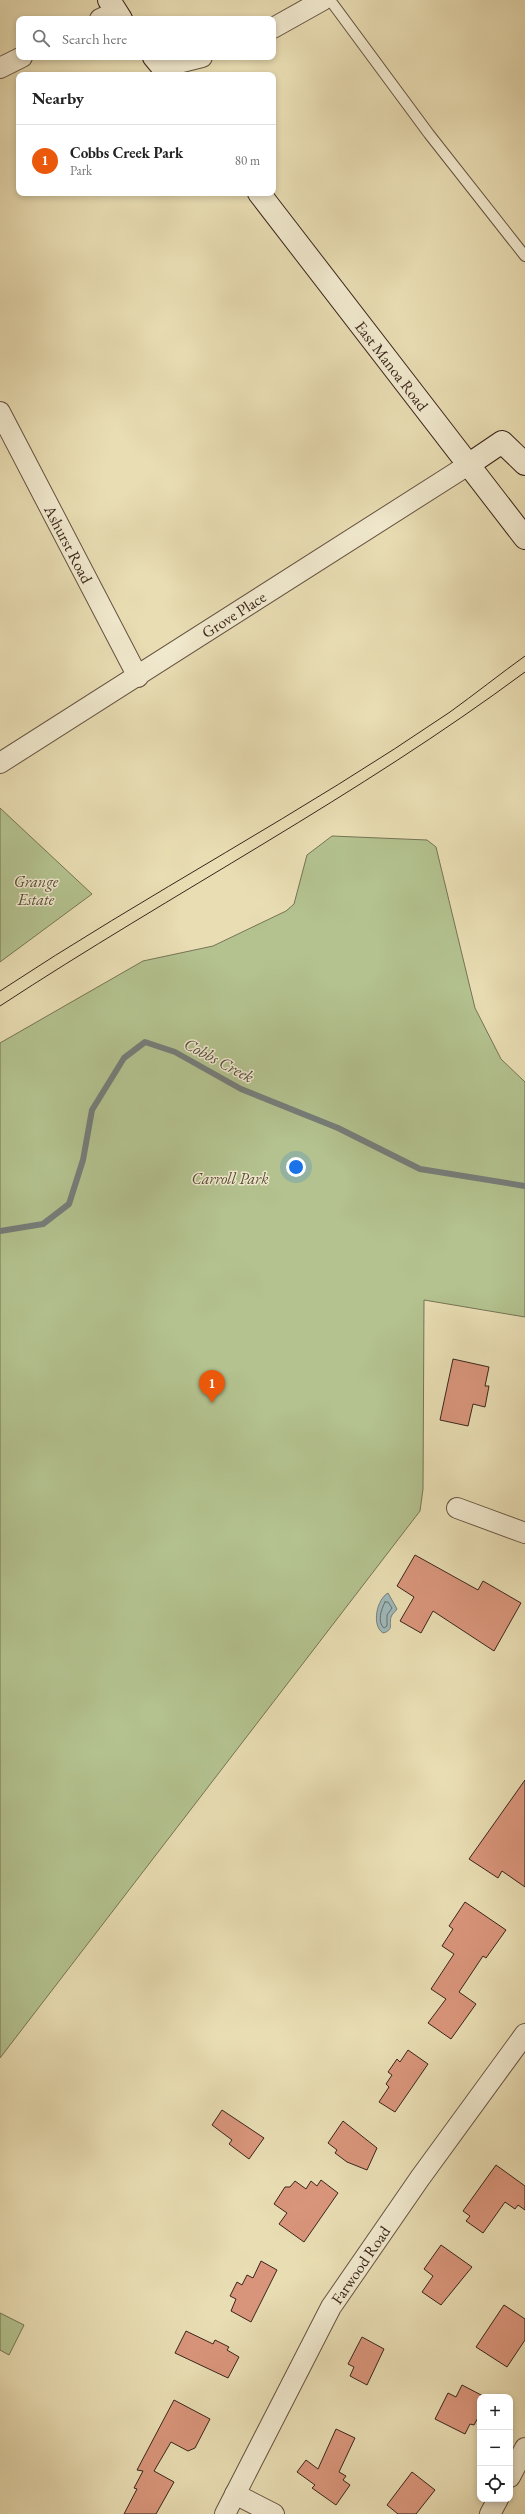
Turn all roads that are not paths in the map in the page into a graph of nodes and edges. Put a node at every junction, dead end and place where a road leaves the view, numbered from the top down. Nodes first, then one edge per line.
1 (323, 0) edge
2 (330, 0) edge
3 (276, 26) edge
4 (16, 60) edge
5 (189, 60) edge
6 (162, 66) edge
7 (0, 68) edge
8 (261, 196) edge
9 (525, 256) edge
10 (0, 412) edge
11 (525, 464) edge
12 (468, 465) junction
13 (525, 538) edge
14 (138, 677) junction
15 (0, 762) edge
16 (457, 1508) dead end
17 (525, 1533) edge
18 (525, 2034) edge
19 (525, 2448) edge
20 (513, 2471) edge
21 (235, 2494) junction
22 (496, 2502) edge
23 (225, 2514) edge
24 (274, 2514) edge
25 (490, 2514) edge

1 - 3 street
2 - 9 lane
4 - 7 street
5 - 6 street
8 - 12 main road, East Manoa Road
10 - 14 street, Ashurst Road
11 - 12 main road
12 - 13 main road, East Manoa Road
12 - 14 street, Grove Place
14 - 15 street, Grove Place
16 - 17 street
18 - 21 street, Farwood Road
19 - 20 street
21 - 23 street, Farwood Road
21 - 24 street
22 - 25 street

